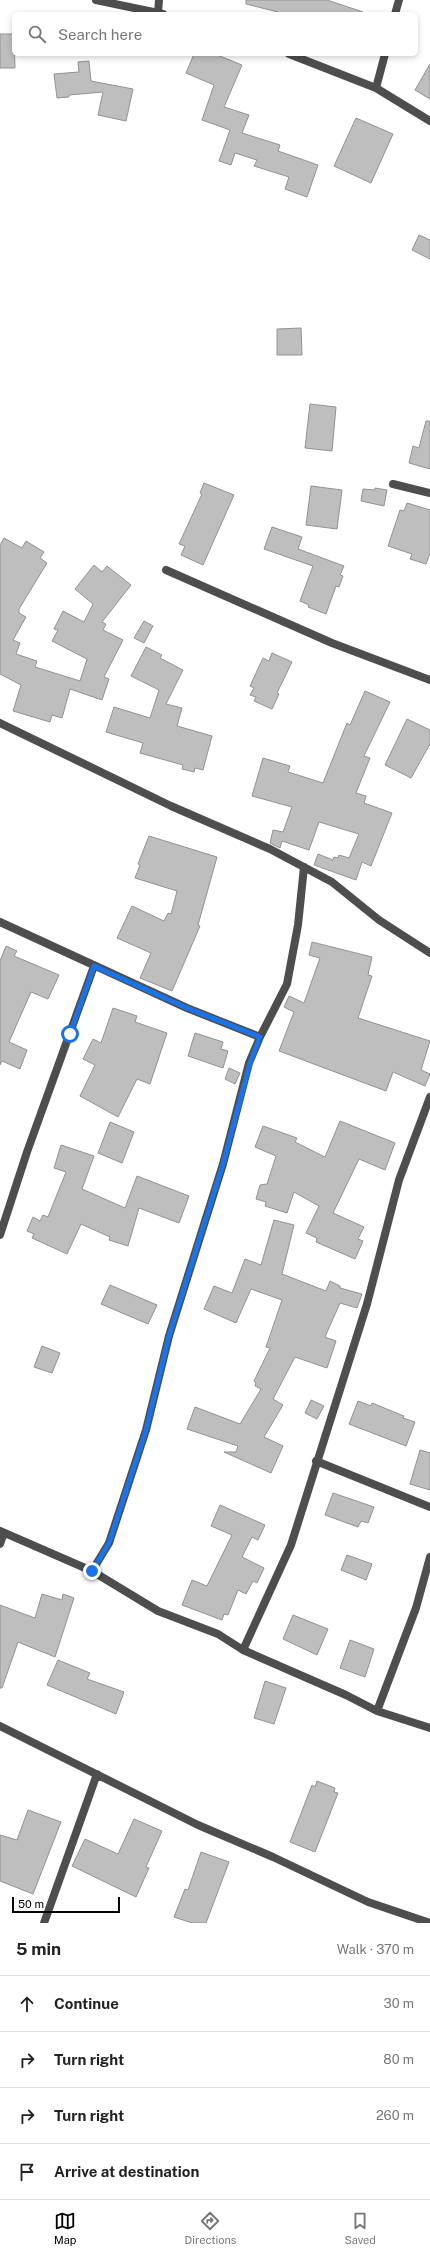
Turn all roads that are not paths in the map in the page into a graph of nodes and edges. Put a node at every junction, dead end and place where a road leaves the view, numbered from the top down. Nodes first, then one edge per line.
1 (96, 0) edge
2 (159, 0) edge
3 (399, 0) edge
4 (155, 12) edge
5 (160, 12) edge
6 (396, 12) edge
7 (294, 56) edge
8 (384, 56) edge
9 (376, 88) junction
10 (430, 121) edge
11 (393, 484) dead end
12 (430, 493) edge
13 (166, 570) dead end
14 (430, 680) edge
15 (0, 723) edge
16 (304, 867) junction
17 (0, 922) edge
18 (430, 953) edge
19 (94, 966) junction
20 (260, 1037) junction
21 (430, 1097) edge
22 (0, 1235) edge
23 (316, 1461) junction
24 (430, 1507) edge
25 (2, 1532) edge
26 (0, 1544) edge
27 (430, 1557) edge
28 (92, 1571) junction
29 (243, 1650) junction
30 (377, 1711) junction
31 (0, 1726) edge
32 (430, 1728) edge
33 (97, 1774) junction
34 (44, 1923) edge
35 (430, 1923) edge

1 - 4 street
2 - 5 street
3 - 6 street
7 - 9 street
8 - 9 street
9 - 10 street
11 - 12 street
13 - 14 street
15 - 16 street
16 - 18 street
16 - 20 street
17 - 19 street
19 - 20 street
19 - 22 street
20 - 28 street
21 - 23 street
23 - 24 street
23 - 29 street
25 - 26 street
25 - 28 street
27 - 30 street
28 - 29 street
29 - 30 street
30 - 32 street
31 - 33 street
33 - 34 street
33 - 35 street

